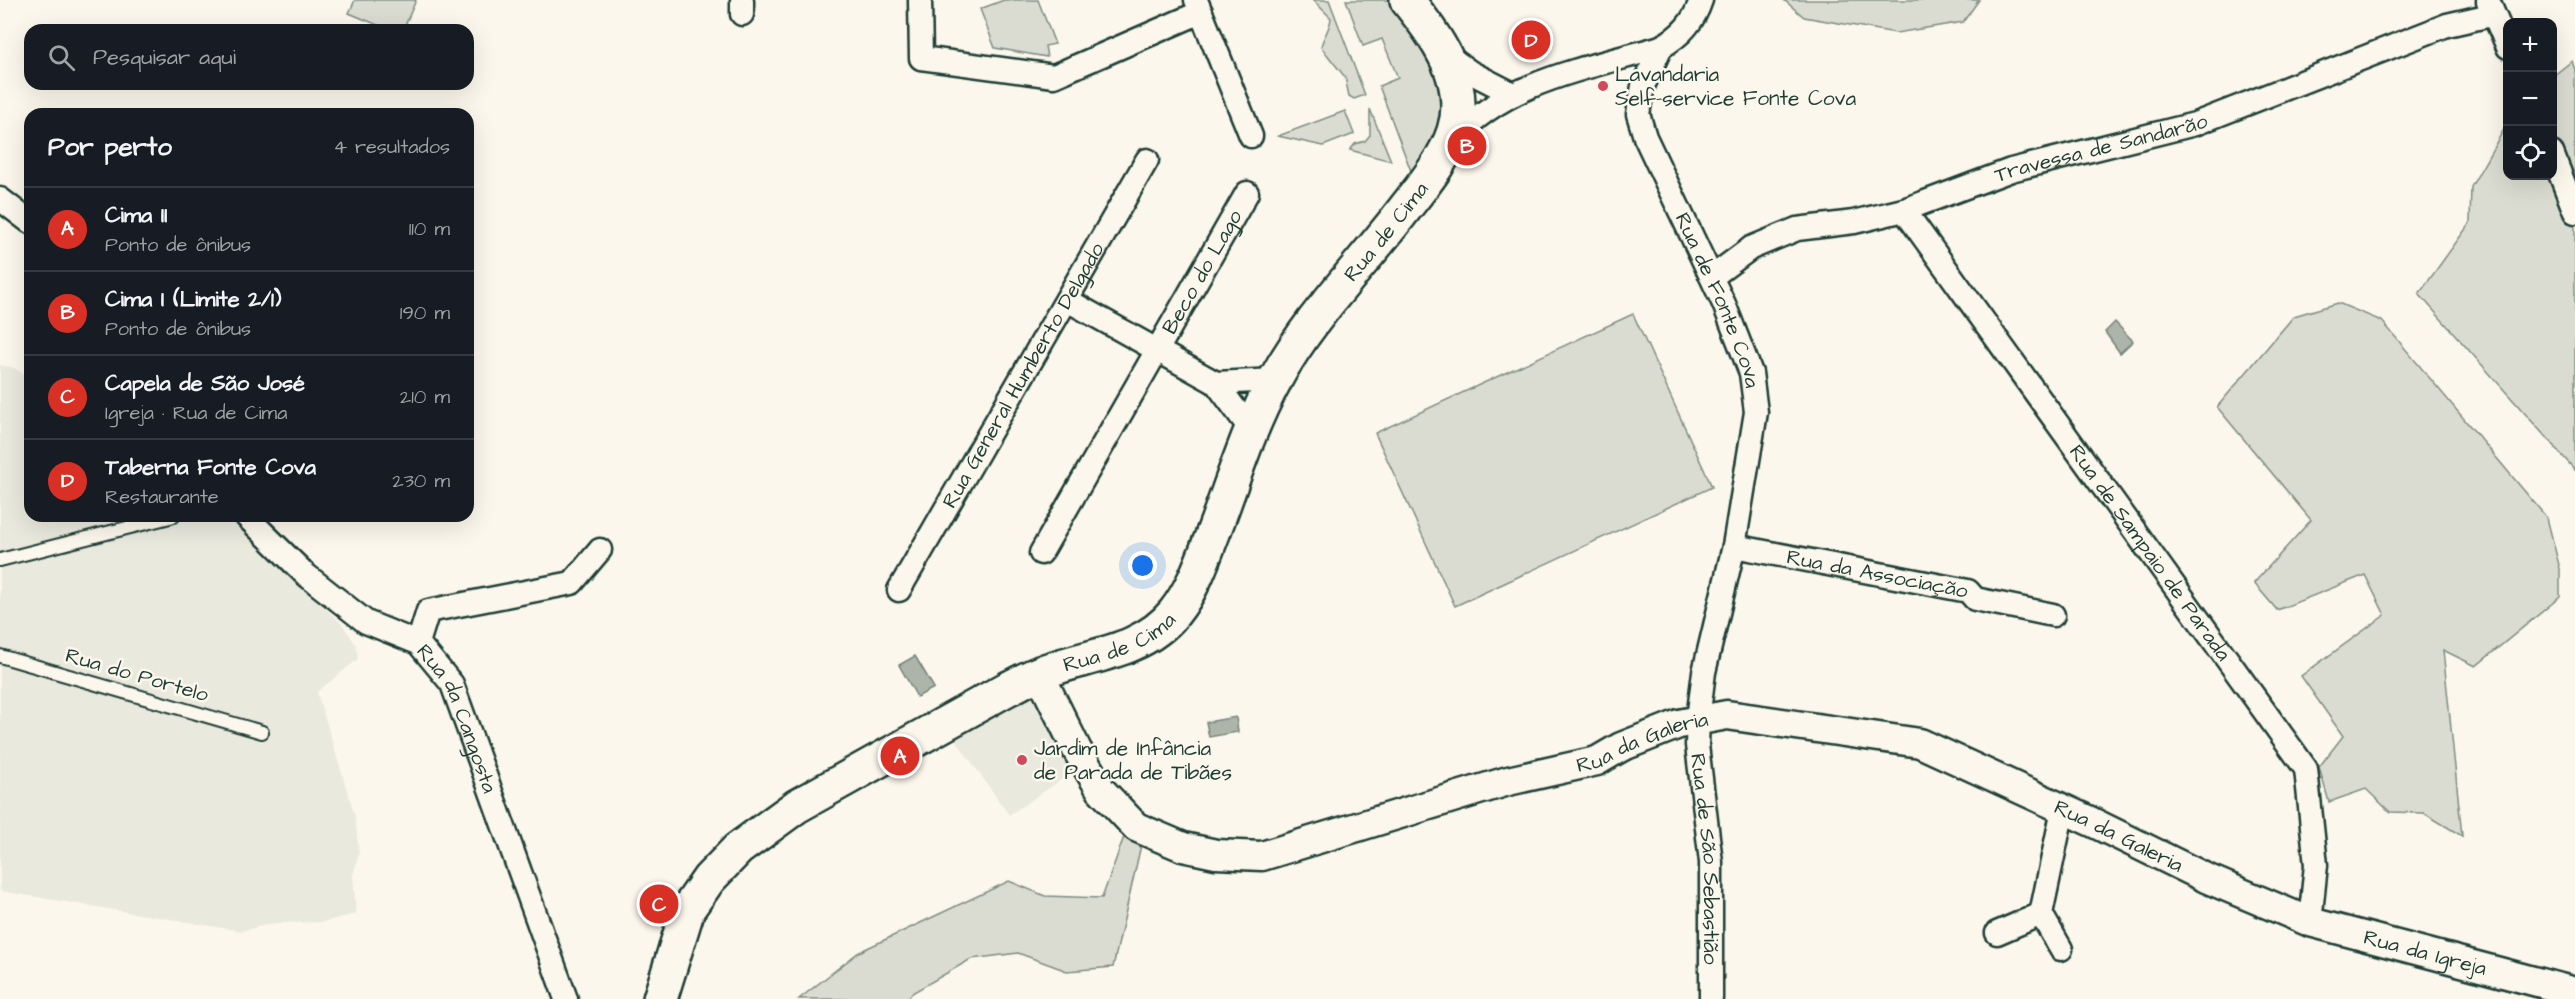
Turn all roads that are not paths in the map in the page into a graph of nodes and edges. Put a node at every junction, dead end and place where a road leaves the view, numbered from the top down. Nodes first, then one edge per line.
1 (920, 0) edge
2 (1407, 0) edge
3 (1701, 0) edge
4 (1198, 6) edge
5 (2489, 7) edge
6 (2503, 36) edge
7 (1661, 47) junction
8 (1444, 53) junction
9 (1511, 93) junction
10 (1251, 136) dead end
11 (1446, 148) junction
12 (1147, 160) dead end
13 (2557, 164) edge
14 (1247, 193) dead end
15 (0, 199) edge
16 (1904, 210) junction
17 (2575, 212) edge
18 (24, 217) edge
19 (1712, 277) junction
20 (1067, 300) junction
21 (1156, 348) junction
22 (1275, 380) junction
23 (1216, 383) junction
24 (1251, 430) junction
25 (150, 522) edge
26 (252, 522) edge
27 (1734, 546) junction
28 (600, 550) dead end
29 (1041, 553) dead end
30 (0, 560) edge
31 (899, 590) dead end
32 (2053, 615) dead end
33 (418, 643) junction
34 (0, 656) edge
35 (1039, 673) junction
36 (1698, 718) junction
37 (262, 732) dead end
38 (2063, 809) junction
39 (2041, 914) junction
40 (2310, 922) junction
41 (1997, 933) dead end
42 (2061, 949) dead end
43 (2575, 992) edge
44 (566, 999) edge
45 (660, 999) edge
46 (1711, 999) edge

1 - 4 street
2 - 8 main road, Rua de Cima
3 - 7 street
4 - 10 street
5 - 6 street
5 - 16 street, Travessa de Sandarão
7 - 9 street
7 - 19 street, Rua de Fonte Cova
8 - 9 street
8 - 11 main road, Rua de Cima
9 - 11 street
11 - 22 main road, Rua de Cima
12 - 20 street, Rua General Humberto Delgado
13 - 17 street
14 - 21 street, Beco do Lago
15 - 18 street
16 - 19 street, Travessa de Sandarão
16 - 40 street, Rua de Sampaio de Parada
19 - 27 street, Rua de Fonte Cova
20 - 21 street
20 - 31 street, Rua General Humberto Delgado
21 - 23 street
21 - 29 street, Beco do Lago
22 - 23 street
22 - 24 main road, Rua de Cima
23 - 24 street
24 - 35 main road, Rua de Cima
25 - 30 lane
26 - 33 street, Rua da Cangosta
27 - 32 street, Rua da Associação
27 - 36 street, Rua de Fonte Cova
28 - 33 street
33 - 44 street, Rua da Cangosta
34 - 37 lane, Rua do Portelo
35 - 36 street, Rua da Galeria
35 - 45 main road, Rua de Cima
36 - 38 street, Rua da Galeria
36 - 46 street, Rua de São Sebastião
38 - 39 street
38 - 40 street, Rua da Galeria
39 - 41 street
39 - 42 street
40 - 43 street, Rua da Igreja

